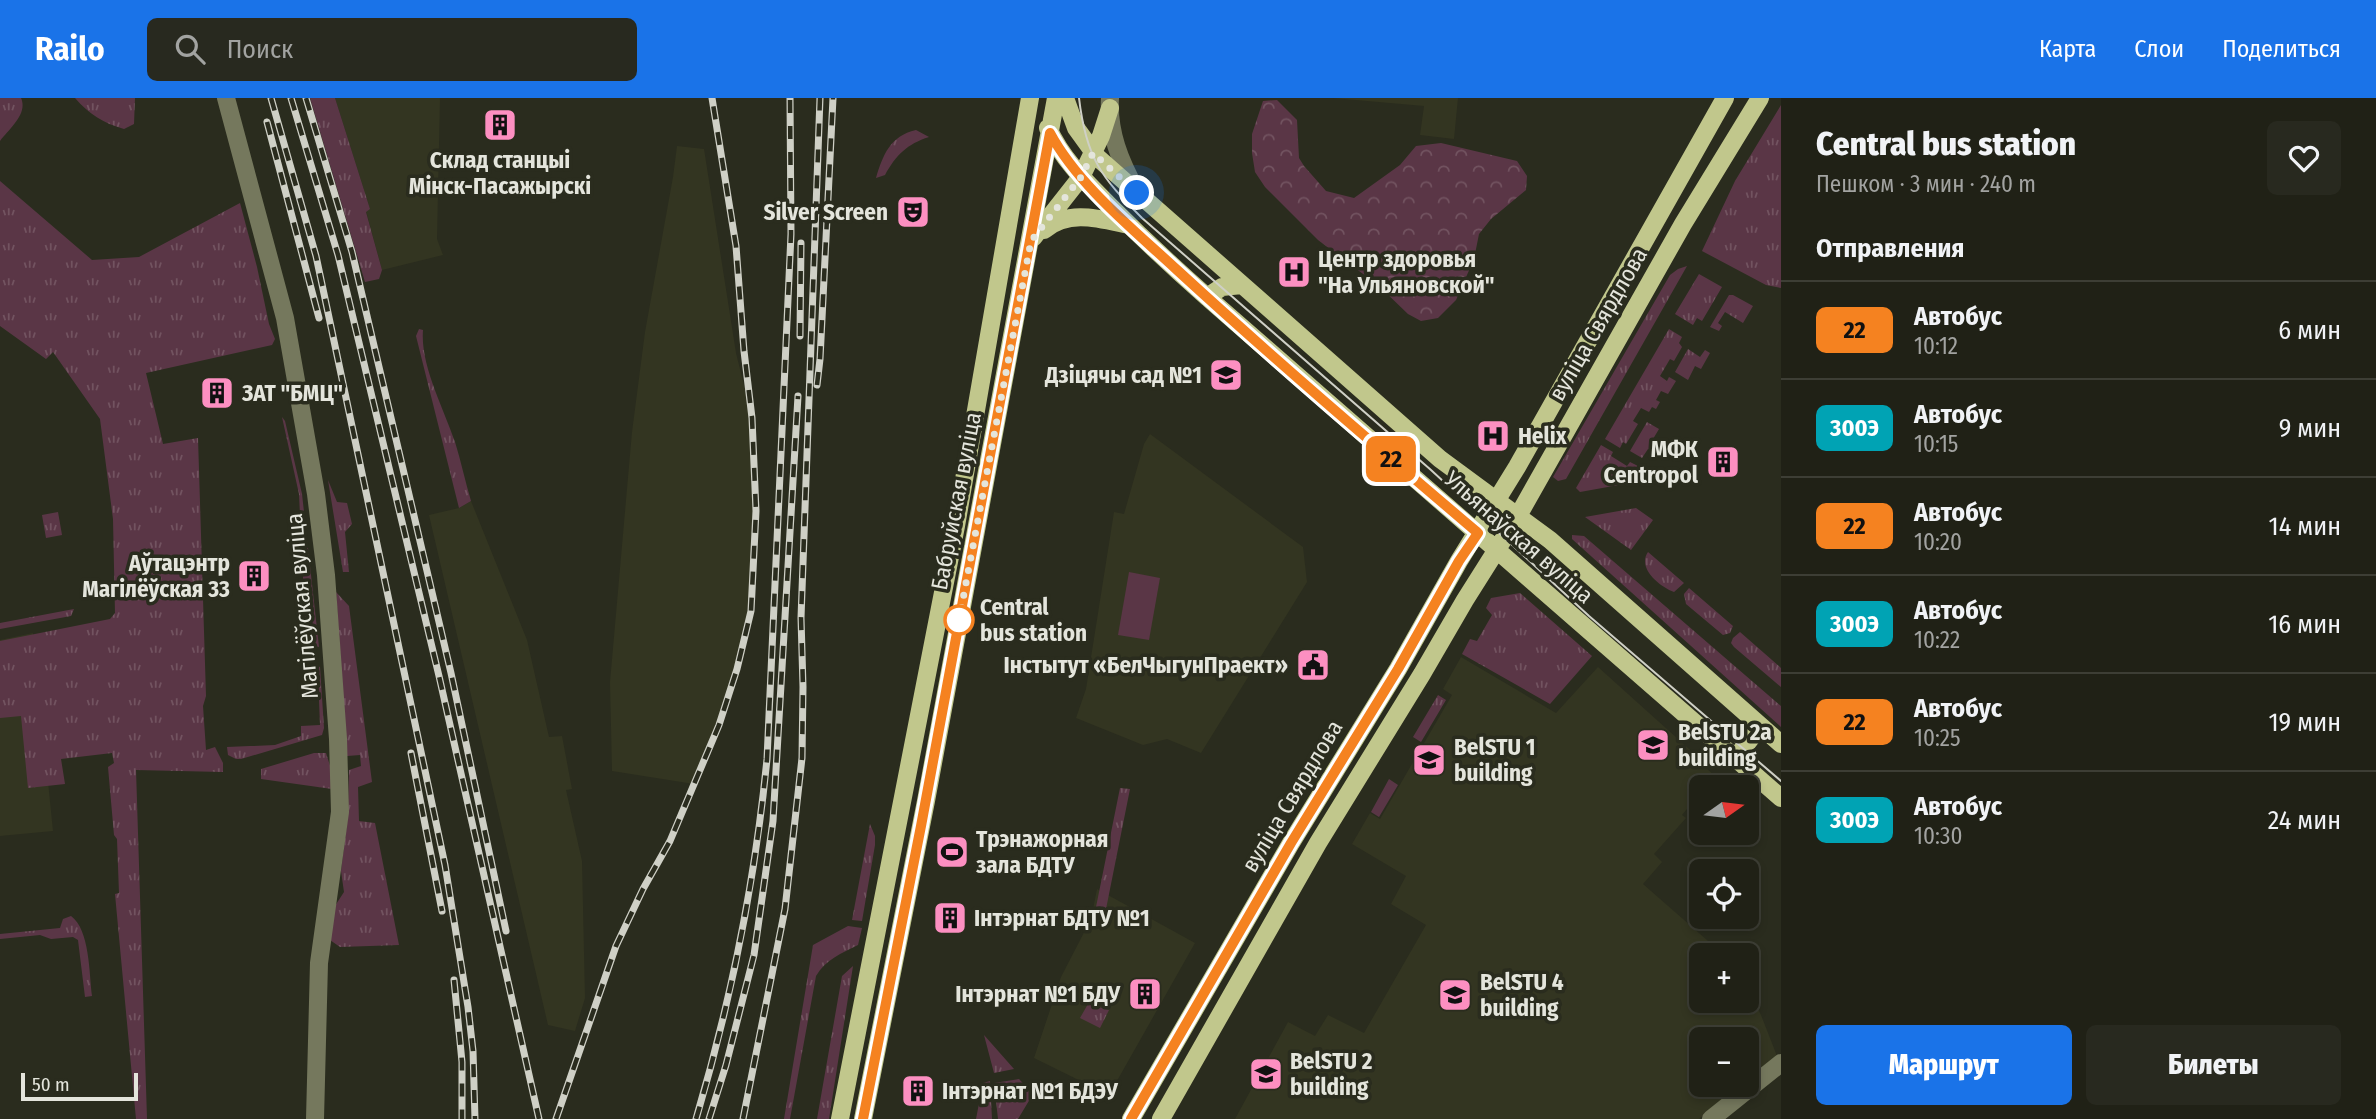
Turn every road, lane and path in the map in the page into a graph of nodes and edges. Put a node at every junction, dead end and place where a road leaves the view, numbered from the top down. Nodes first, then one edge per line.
1 (226, 98) edge
2 (1030, 98) edge
3 (1040, 98) edge
4 (1056, 98) edge
5 (1065, 98) edge
6 (1725, 98) edge
7 (1760, 98) edge
8 (1110, 103) edge
9 (1050, 133) junction
10 (1093, 153) junction
11 (1081, 177) junction
12 (1137, 193) junction
13 (1129, 225) junction
14 (1031, 241) junction
15 (1242, 285) junction
16 (1207, 297) junction
17 (1496, 502) junction
18 (1518, 516) junction
19 (1478, 533) junction
20 (1497, 550) junction
21 (1760, 726) junction
22 (1781, 744) edge
23 (1735, 759) junction
24 (1781, 799) edge
25 (1781, 1063) edge
26 (314, 1119) edge
27 (840, 1119) edge
28 (863, 1119) edge
29 (1131, 1119) edge
30 (1161, 1119) edge
31 (1711, 1119) edge

1 - 26 street, Магілёўская вуліца
2 - 27 main road, Бабруйская вуліца
3 - 9 main road, Бабруйская вуліца
4 - 9 main road
5 - 10 main road, Ульянаўская вуліца
6 - 17 main road, вуліца Свярдлова
7 - 18 main road, вуліца Свярдлова
8 - 10 main road
8 - 12 street
9 - 11 main road, Ульянаўская вуліца
9 - 14 main road, Бабруйская вуліца
10 - 11 main road
10 - 12 main road, Ульянаўская вуліца
11 - 13 main road, Ульянаўская вуліца
11 - 14 main road
12 - 15 main road, Ульянаўская вуліца
13 - 14 main road
13 - 16 main road, Ульянаўская вуліца
14 - 28 main road, Бабруйская вуліца
15 - 16 main road
15 - 17 main road, Ульянаўская вуліца
16 - 19 main road, Ульянаўская вуліца
17 - 18 main road, Ульянаўская вуліца
17 - 19 main road, вуліца Свярдлова
18 - 20 main road, вуліца Свярдлова
18 - 21 main road, Ульянаўская вуліца
19 - 20 main road, Ульянаўская вуліца
19 - 29 main road, вуліца Свярдлова
20 - 23 main road, Ульянаўская вуліца
20 - 30 main road, вуліца Свярдлова
21 - 22 main road, Ульянаўская вуліца
21 - 23 main road
23 - 24 main road, Ульянаўская вуліца
25 - 31 street

